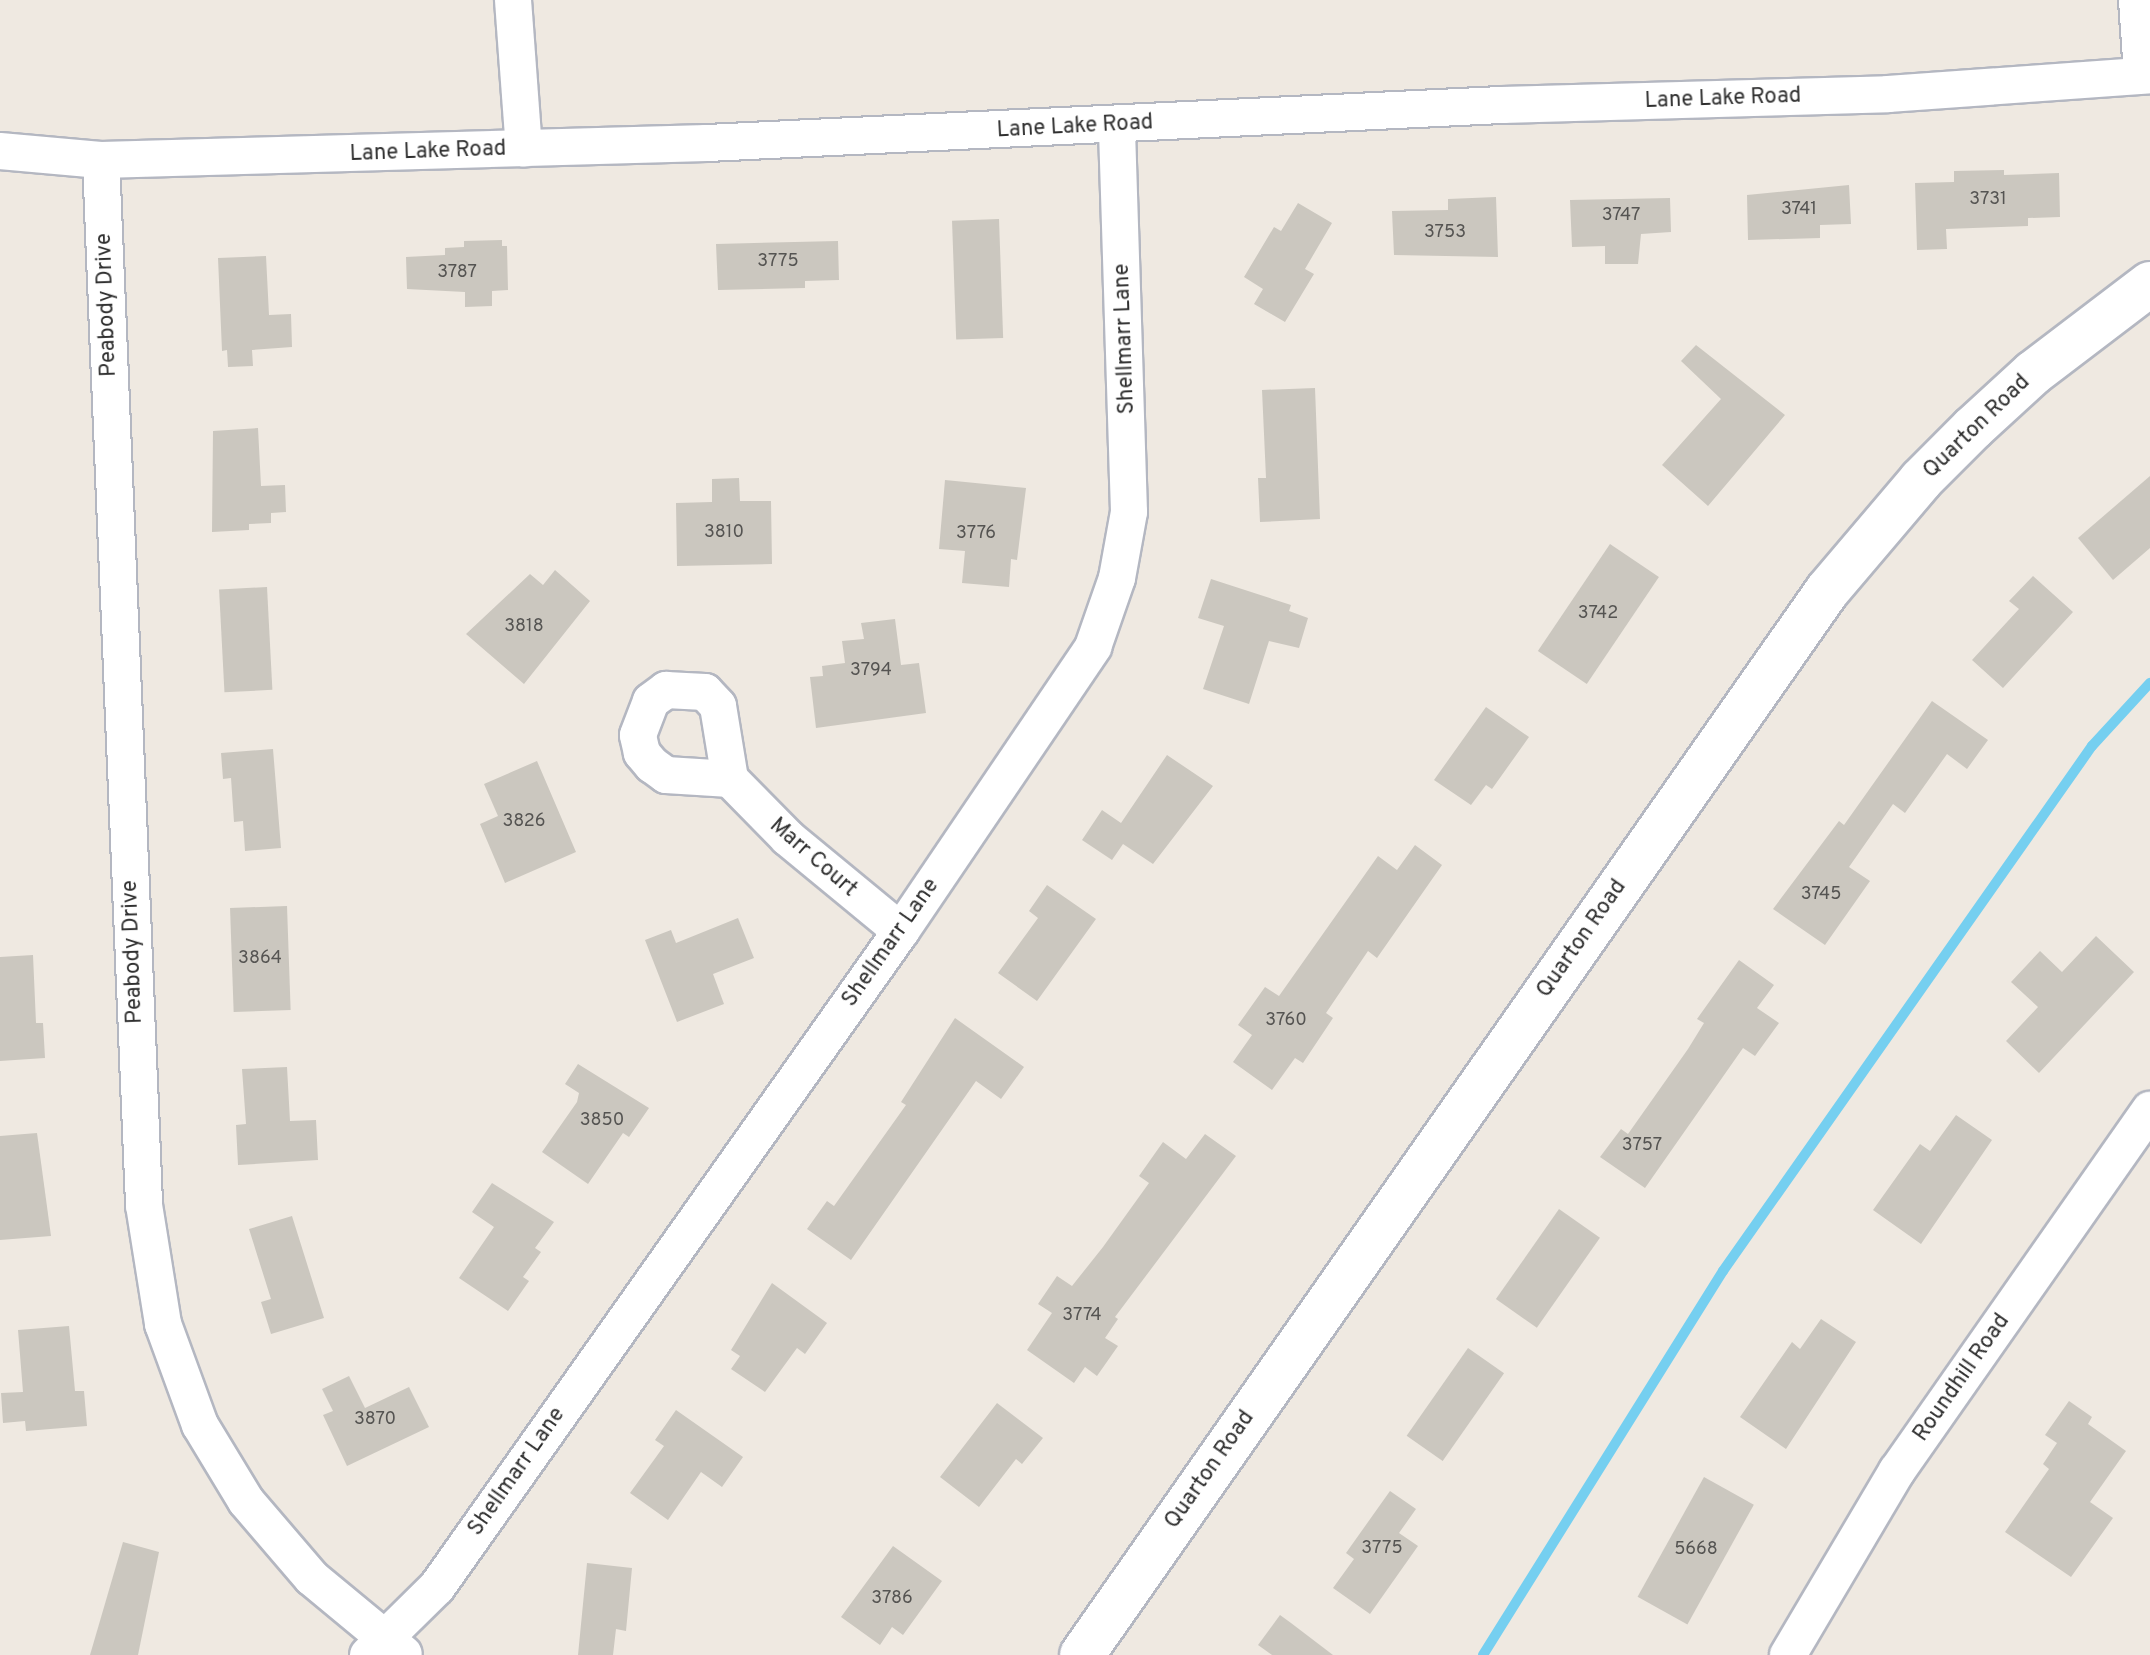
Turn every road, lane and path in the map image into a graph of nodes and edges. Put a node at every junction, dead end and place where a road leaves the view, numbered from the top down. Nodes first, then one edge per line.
1 (513, 0) edge
2 (2137, 0) edge
3 (2146, 74) edge
4 (1117, 125) junction
5 (524, 149) junction
6 (0, 151) edge
7 (101, 160) junction
8 (2150, 284) edge
9 (730, 779) dead end
10 (901, 931) junction
11 (2150, 1110) edge
12 (386, 1650) edge
13 (1082, 1655) edge
14 (1788, 1655) edge

1 - 5 street
2 - 3 street
3 - 4 street, Lane Lake Road
4 - 5 street, Lane Lake Road
4 - 10 street, Shellmarr Lane
5 - 7 street, Lane Lake Road
6 - 7 street, Lane Lake Road
7 - 12 street, Peabody Drive
8 - 13 street, Quarton Road
9 - 10 street, Marr Court
10 - 12 street, Shellmarr Lane
11 - 14 street, Roundhill Road

